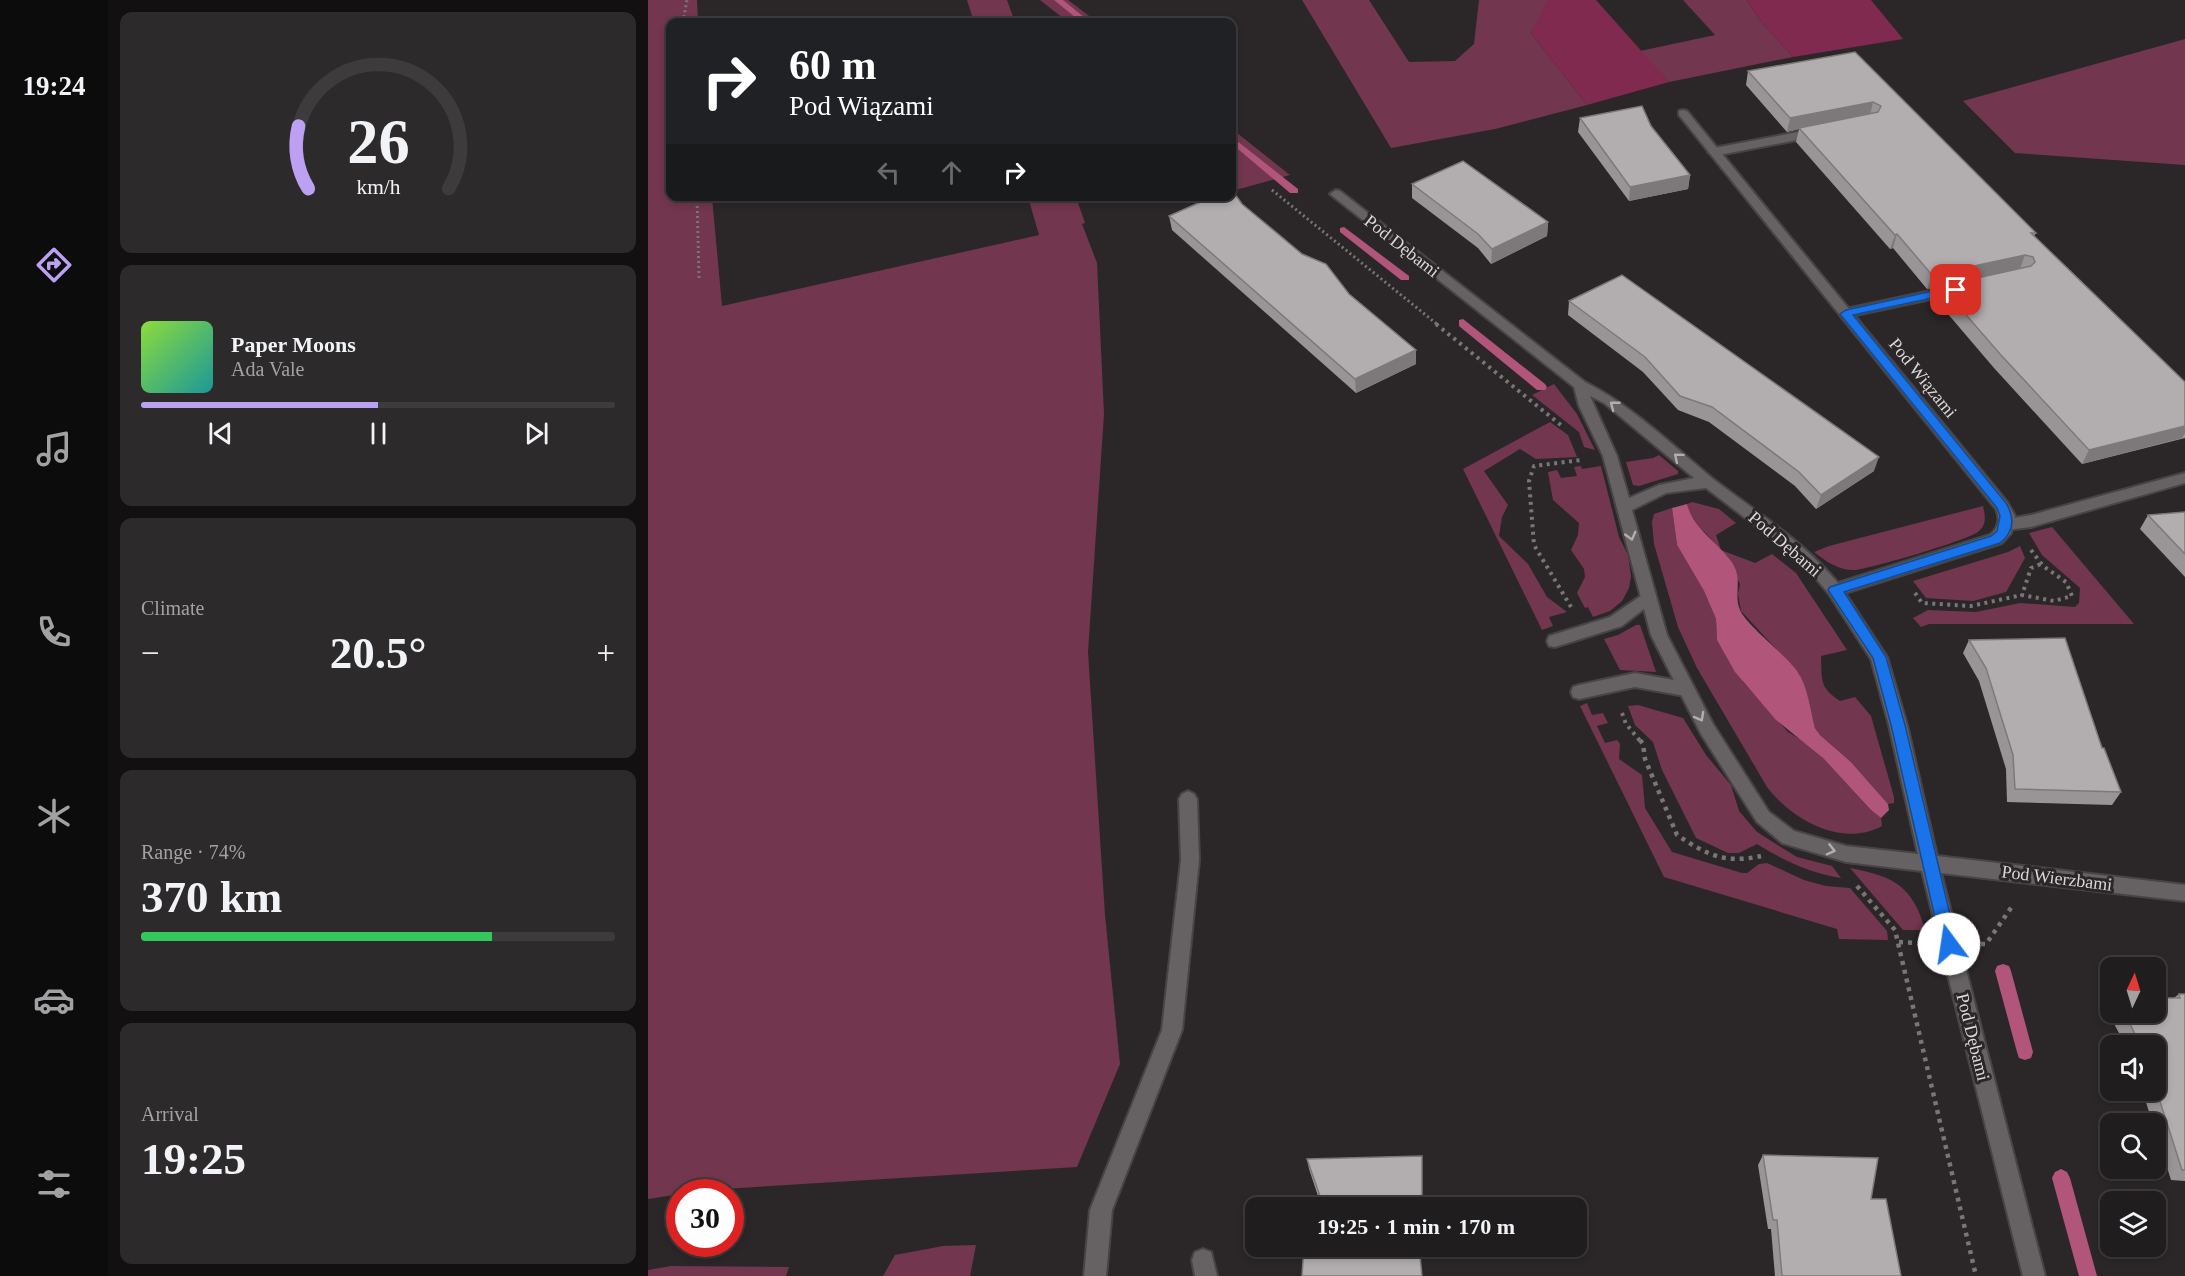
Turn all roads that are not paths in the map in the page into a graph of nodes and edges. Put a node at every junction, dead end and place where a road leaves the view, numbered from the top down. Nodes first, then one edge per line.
1 (1683, 113) dead end
2 (1833, 129) edge
3 (1714, 152) junction
4 (1336, 194) dead end
5 (1967, 287) edge
6 (1846, 314) junction
7 (1580, 386) junction
8 (2185, 478) edge
9 (1709, 483) junction
10 (1624, 508) junction
11 (2007, 524) junction
12 (1835, 590) junction
13 (1648, 597) junction
14 (1555, 641) dead end
15 (1685, 689) junction
16 (1579, 692) dead end
17 (1188, 799) dead end
18 (1929, 863) junction
19 (2185, 893) edge
20 (1095, 1276) edge
21 (2034, 1276) edge

1 - 3 street, Pod Wiązami
2 - 3 street
3 - 6 street, Pod Wiązami
4 - 7 street, Pod Dębami
5 - 6 street
6 - 11 street, Pod Wiązami
9 -> 7 street, Pod Dębami
7 - 10 street, Pod Wierzbami
8 - 11 street
9 - 10 street
9 - 12 street, Pod Dębami
10 -> 13 street, Pod Wierzbami
11 - 12 street
12 - 18 street, Pod Dębami
13 - 14 street
13 - 15 street, Pod Wierzbami
15 - 16 street
15 -> 18 street, Pod Wierzbami
17 - 20 street
18 - 19 street, Pod Wierzbami
18 - 21 street, Pod Dębami

